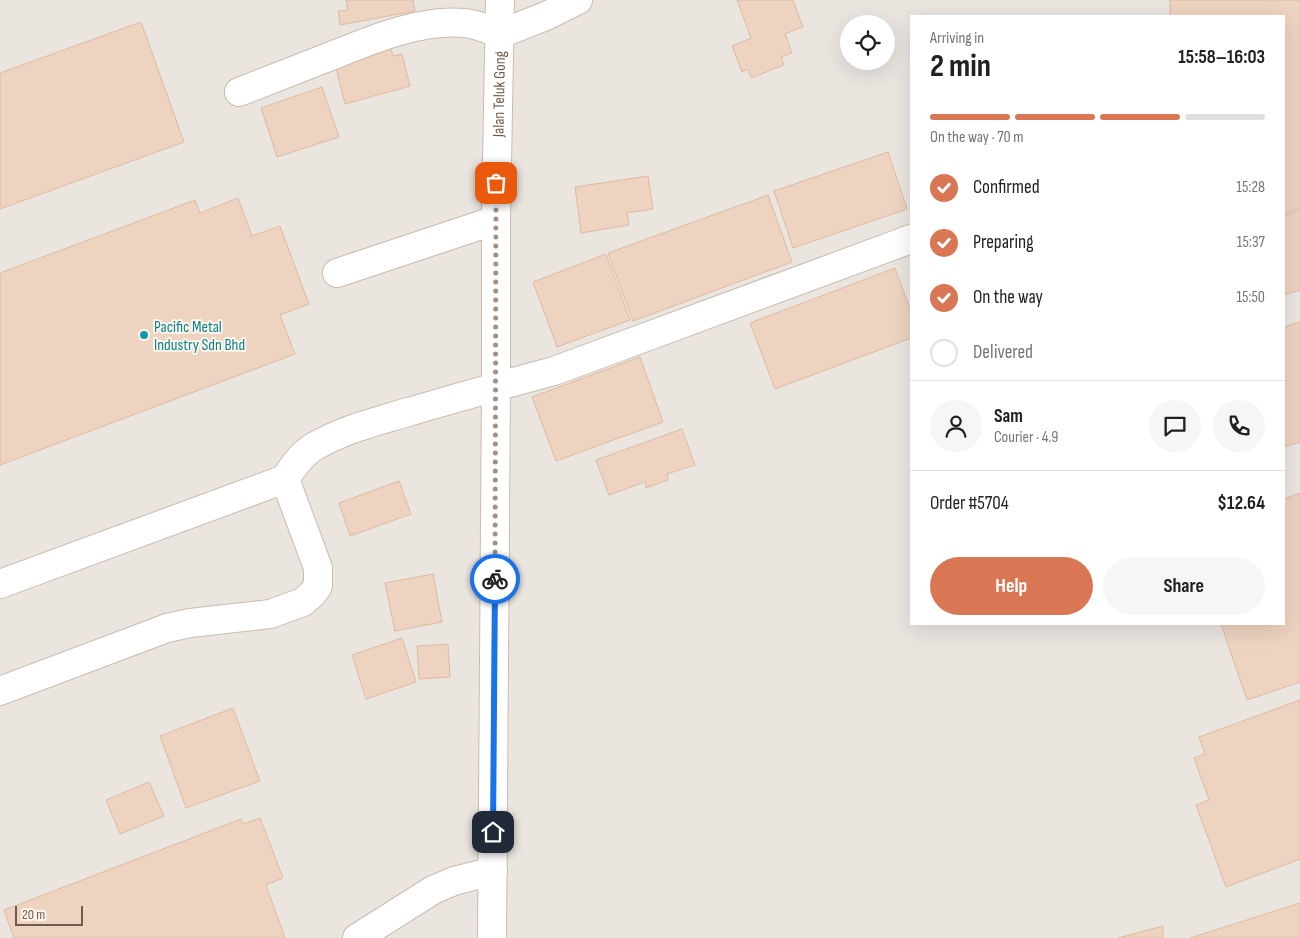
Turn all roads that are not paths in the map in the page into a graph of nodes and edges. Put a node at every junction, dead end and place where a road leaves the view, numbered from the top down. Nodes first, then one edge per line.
1 (500, 0) edge
2 (578, 0) edge
3 (500, 34) junction
4 (239, 92) dead end
5 (496, 220) junction
6 (910, 239) edge
7 (337, 273) dead end
8 (496, 386) junction
9 (285, 479) junction
10 (0, 584) edge
11 (0, 691) edge
12 (493, 871) junction
13 (357, 938) edge
14 (492, 938) edge

1 - 3 street, Jalan Teluk Gong
2 - 3 street
3 - 4 street
3 - 5 street, Jalan Teluk Gong
5 - 7 street
5 - 8 street, Jalan Teluk Gong
6 - 8 street
8 - 9 street
8 - 12 street, Jalan Teluk Gong
9 - 10 street
9 - 11 street
12 - 13 street
12 - 14 street, Jalan Teluk Gong

